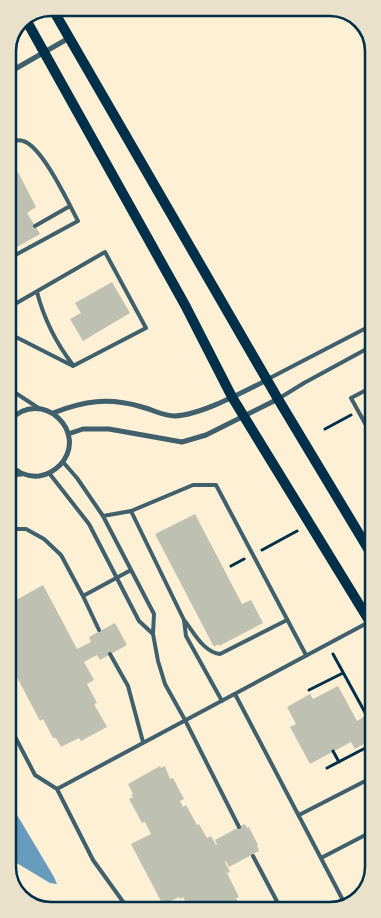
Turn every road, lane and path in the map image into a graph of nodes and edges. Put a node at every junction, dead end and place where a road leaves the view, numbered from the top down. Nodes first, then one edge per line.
1 (57, 16) edge
2 (29, 24) edge
3 (69, 38) junction
4 (44, 52) junction
5 (16, 68) edge
6 (16, 140) edge
7 (70, 206) junction
8 (35, 226) dead end
9 (16, 255) edge
10 (37, 292) junction
11 (16, 304) edge
12 (365, 329) edge
13 (16, 337) edge
14 (365, 350) edge
15 (73, 366) junction
16 (267, 380) junction
17 (365, 391) edge
18 (16, 393) edge
19 (232, 397) junction
20 (278, 399) junction
21 (40, 409) junction
22 (358, 411) junction
23 (53, 413) junction
24 (16, 416) edge
25 (244, 417) junction
26 (365, 424) edge
27 (325, 429) dead end
28 (68, 434) junction
29 (62, 462) junction
30 (16, 469) edge
31 (49, 473) junction
32 (16, 474) edge
33 (22, 474) junction
34 (131, 511) junction
35 (103, 516) junction
36 (16, 529) edge
37 (297, 532) dead end
38 (365, 544) edge
39 (261, 550) dead end
40 (244, 560) dead end
41 (231, 566) dead end
42 (131, 570) junction
43 (116, 577) junction
44 (83, 596) junction
45 (365, 614) edge
46 (184, 620) junction
47 (287, 620) junction
48 (365, 627) edge
49 (98, 630) dead end
50 (153, 634) junction
51 (110, 654) dead end
52 (333, 654) dead end
53 (306, 655) junction
54 (343, 672) junction
55 (309, 690) dead end
56 (235, 694) junction
57 (222, 701) junction
58 (365, 712) edge
59 (185, 720) junction
60 (16, 738) edge
61 (143, 742) junction
62 (365, 748) edge
63 (333, 751) dead end
64 (339, 762) junction
65 (327, 768) dead end
66 (365, 781) edge
67 (57, 789) junction
68 (298, 815) junction
69 (239, 827) dead end
70 (365, 835) edge
71 (253, 856) dead end
72 (321, 858) junction
73 (342, 899) edge
74 (123, 902) edge
75 (277, 902) edge

1 - 3 main road
2 - 4 main road
3 - 4 street
3 - 16 main road
4 - 5 street
4 - 19 main road
6 - 7 lane
7 - 8 lane
7 - 9 lane
10 - 11 lane
10 - 15 lane
10 - 15 lane
12 - 16 lane
13 - 15 lane
14 - 20 lane
16 - 19 street
16 - 20 main road
17 - 22 lane
18 - 21 lane
19 - 23 street
19 - 25 main road
20 - 25 street
20 - 38 main road
21 - 23 street
21 - 24 street
22 - 26 lane
22 - 27 path
23 - 28 street
25 - 28 street
25 - 45 main road
28 - 29 street
29 - 31 street
29 - 35 lane
30 - 33 street
31 - 33 street
31 - 43 lane
32 - 33 street
34 - 35 lane
34 - 46 lane
34 - 47 lane
35 - 42 lane
36 - 44 lane
37 - 39 path
40 - 41 path
42 - 43 lane
42 - 50 lane
43 - 44 lane
43 - 50 lane
44 - 49 lane
46 - 47 lane
46 - 57 lane
47 - 53 lane
48 - 53 lane
50 - 59 lane
51 - 61 lane
52 - 54 path
53 - 56 lane
54 - 55 path
54 - 58 path
56 - 57 lane
56 - 68 lane
57 - 59 lane
59 - 61 lane
59 - 69 lane
60 - 67 lane
61 - 67 lane
62 - 64 path
63 - 64 path
64 - 65 path
66 - 68 lane
67 - 74 lane
68 - 72 lane
70 - 72 lane
71 - 75 lane
72 - 73 lane

